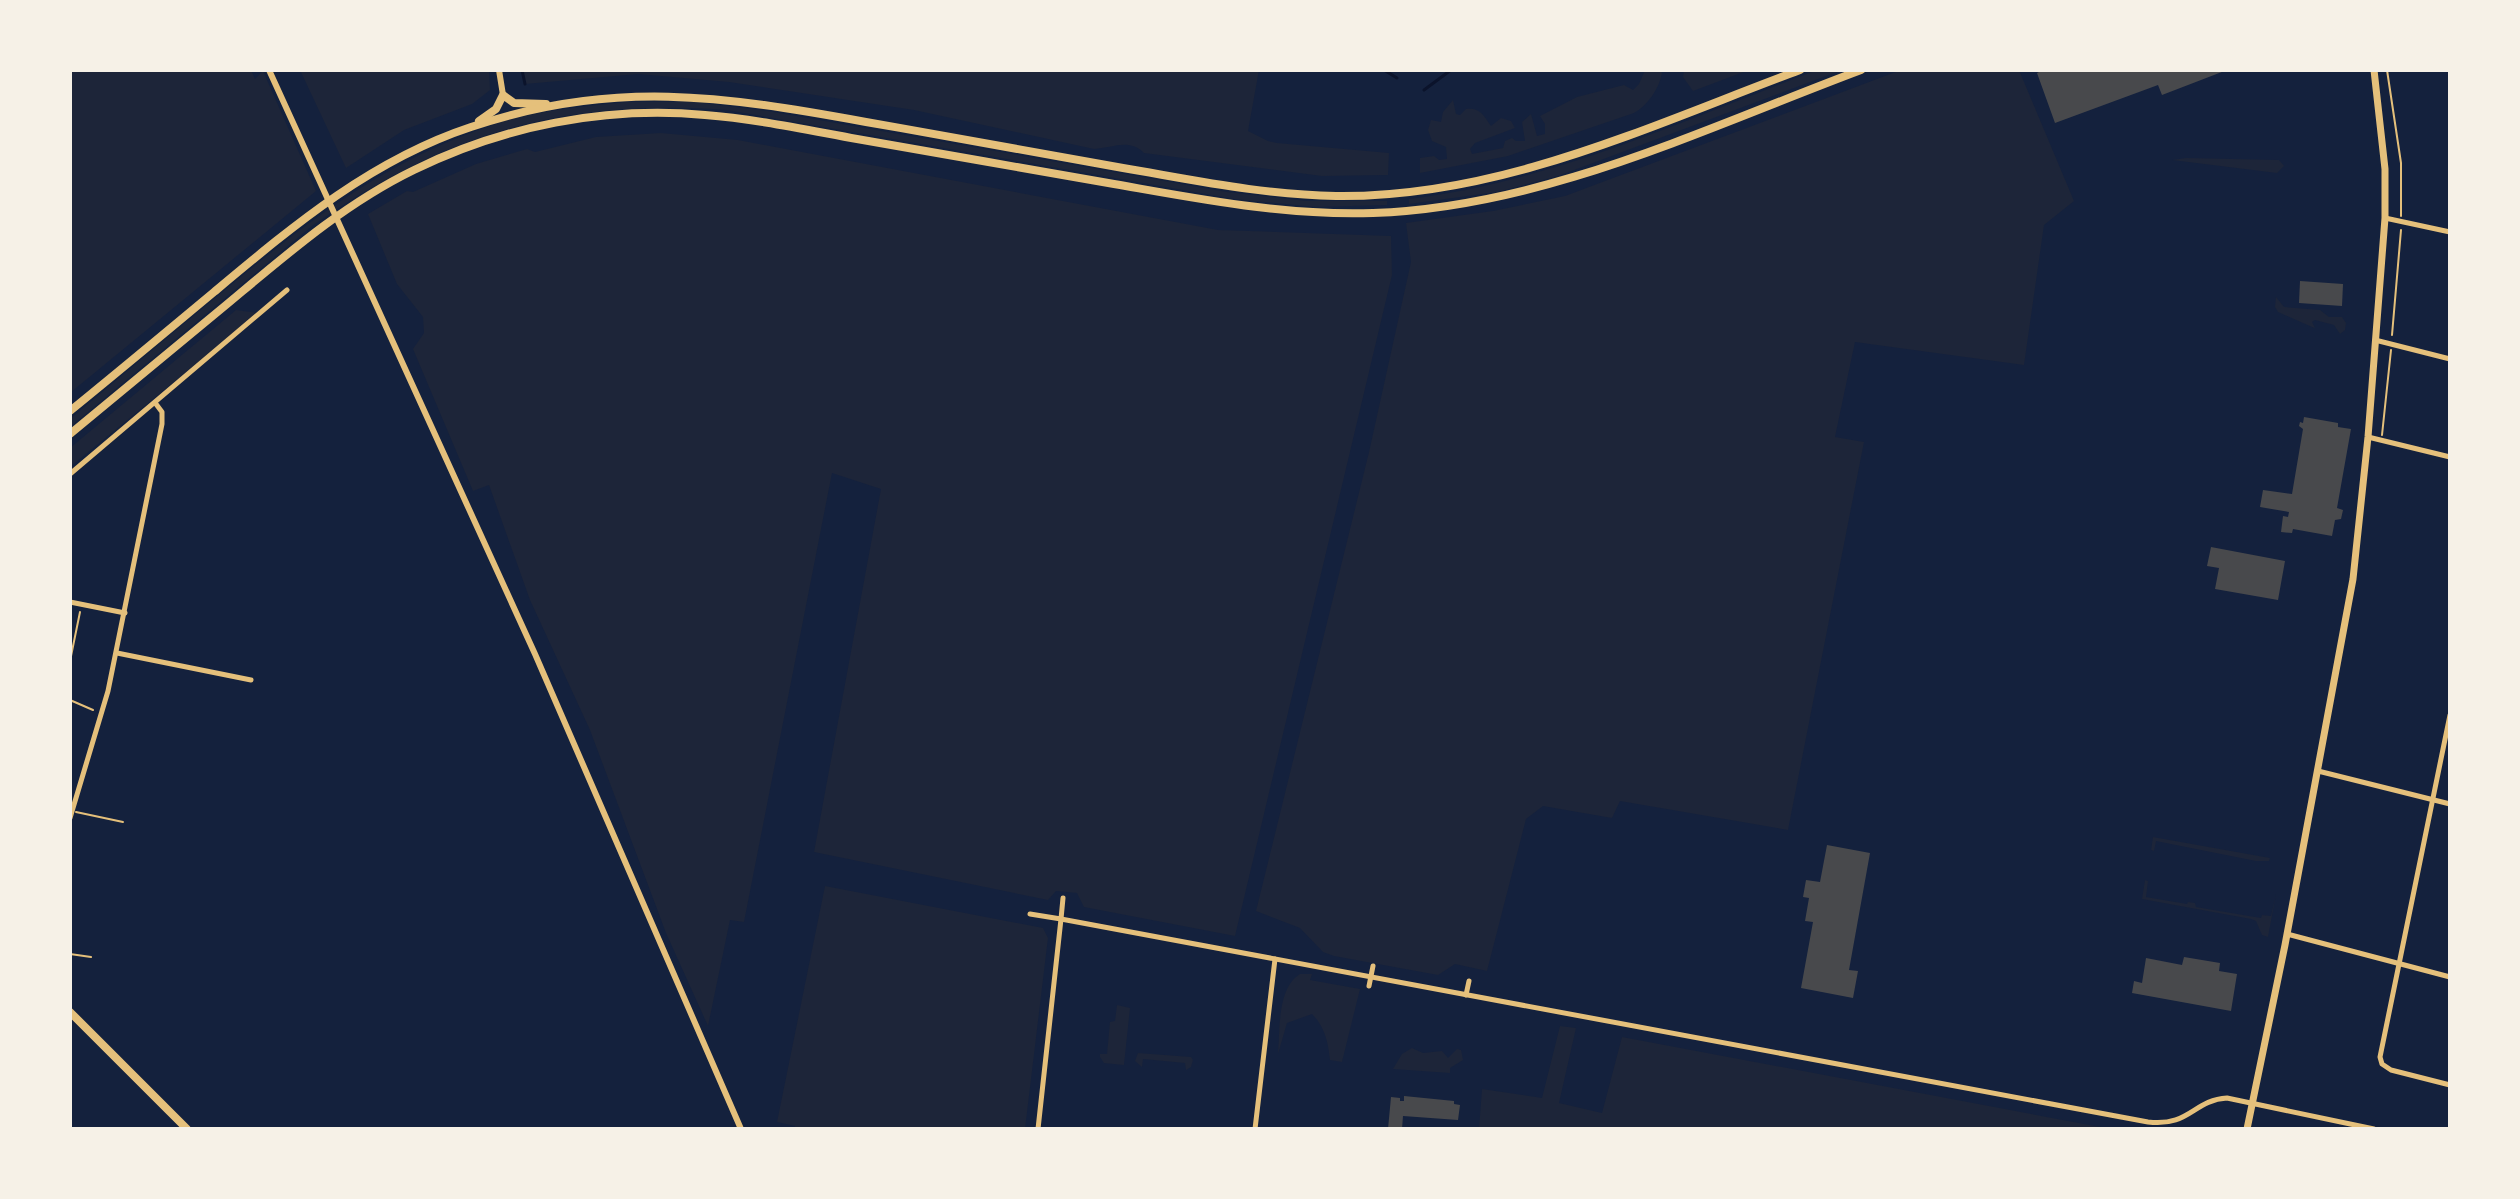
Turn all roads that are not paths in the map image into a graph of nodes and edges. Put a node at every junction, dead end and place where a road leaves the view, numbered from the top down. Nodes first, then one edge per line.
1 (269, 70) edge
2 (499, 70) edge
3 (1800, 70) edge
4 (1861, 70) edge
5 (2374, 70) edge
6 (503, 95) junction
7 (554, 105) junction
8 (472, 126) junction
9 (2385, 218) junction
10 (2450, 232) edge
11 (287, 290) dead end
12 (2375, 340) junction
13 (2450, 359) edge
14 (156, 404) junction
15 (70, 411) edge
16 (70, 434) edge
17 (2368, 437) junction
18 (2450, 457) edge
19 (70, 474) edge
20 (70, 602) edge
21 (125, 613) junction
22 (117, 653) junction
23 (251, 680) dead end
24 (2450, 715) edge
25 (2318, 771) junction
26 (2431, 800) junction
27 (2450, 804) edge
28 (70, 810) edge
29 (70, 818) edge
30 (123, 822) dead end
31 (1063, 898) dead end
32 (1030, 914) dead end
33 (1061, 919) junction
34 (2287, 934) junction
35 (70, 954) edge
36 (91, 957) dead end
37 (1275, 959) junction
38 (2400, 964) junction
39 (1373, 966) dead end
40 (1371, 977) junction
41 (2450, 977) edge
42 (1469, 981) dead end
43 (1369, 986) dead end
44 (1466, 995) junction
45 (70, 1012) edge
46 (2450, 1085) edge
47 (2252, 1103) junction
48 (187, 1129) edge
49 (741, 1129) edge
50 (1038, 1129) edge
51 (1255, 1129) edge
52 (2247, 1129) edge
53 (2374, 1129) edge

1 - 49 street
2 - 6 street
3 - 7 main road
4 - 16 main road
5 - 9 main road
6 - 7 main road
6 - 8 main road
7 - 8 main road
8 - 15 main road
9 - 10 street
9 - 12 main road
11 - 14 street
12 - 13 street
12 - 17 main road
14 - 19 street
14 - 21 street
17 - 18 street
17 - 25 main road
20 - 21 street
21 - 22 street
22 - 23 street
22 - 28 street
24 - 26 street
25 - 26 street
25 - 34 main road
26 - 27 street
26 - 38 street
28 - 29 street
28 - 30 lane
31 - 33 street
32 - 33 street
33 - 37 street
33 - 50 street
34 - 38 street
34 - 47 main road
35 - 36 lane
37 - 40 street
37 - 51 street
38 - 41 street
38 - 46 street
39 - 40 street
40 - 43 street
40 - 44 street
42 - 44 street
44 - 47 street
45 - 48 main road
47 - 52 main road
47 - 53 street

